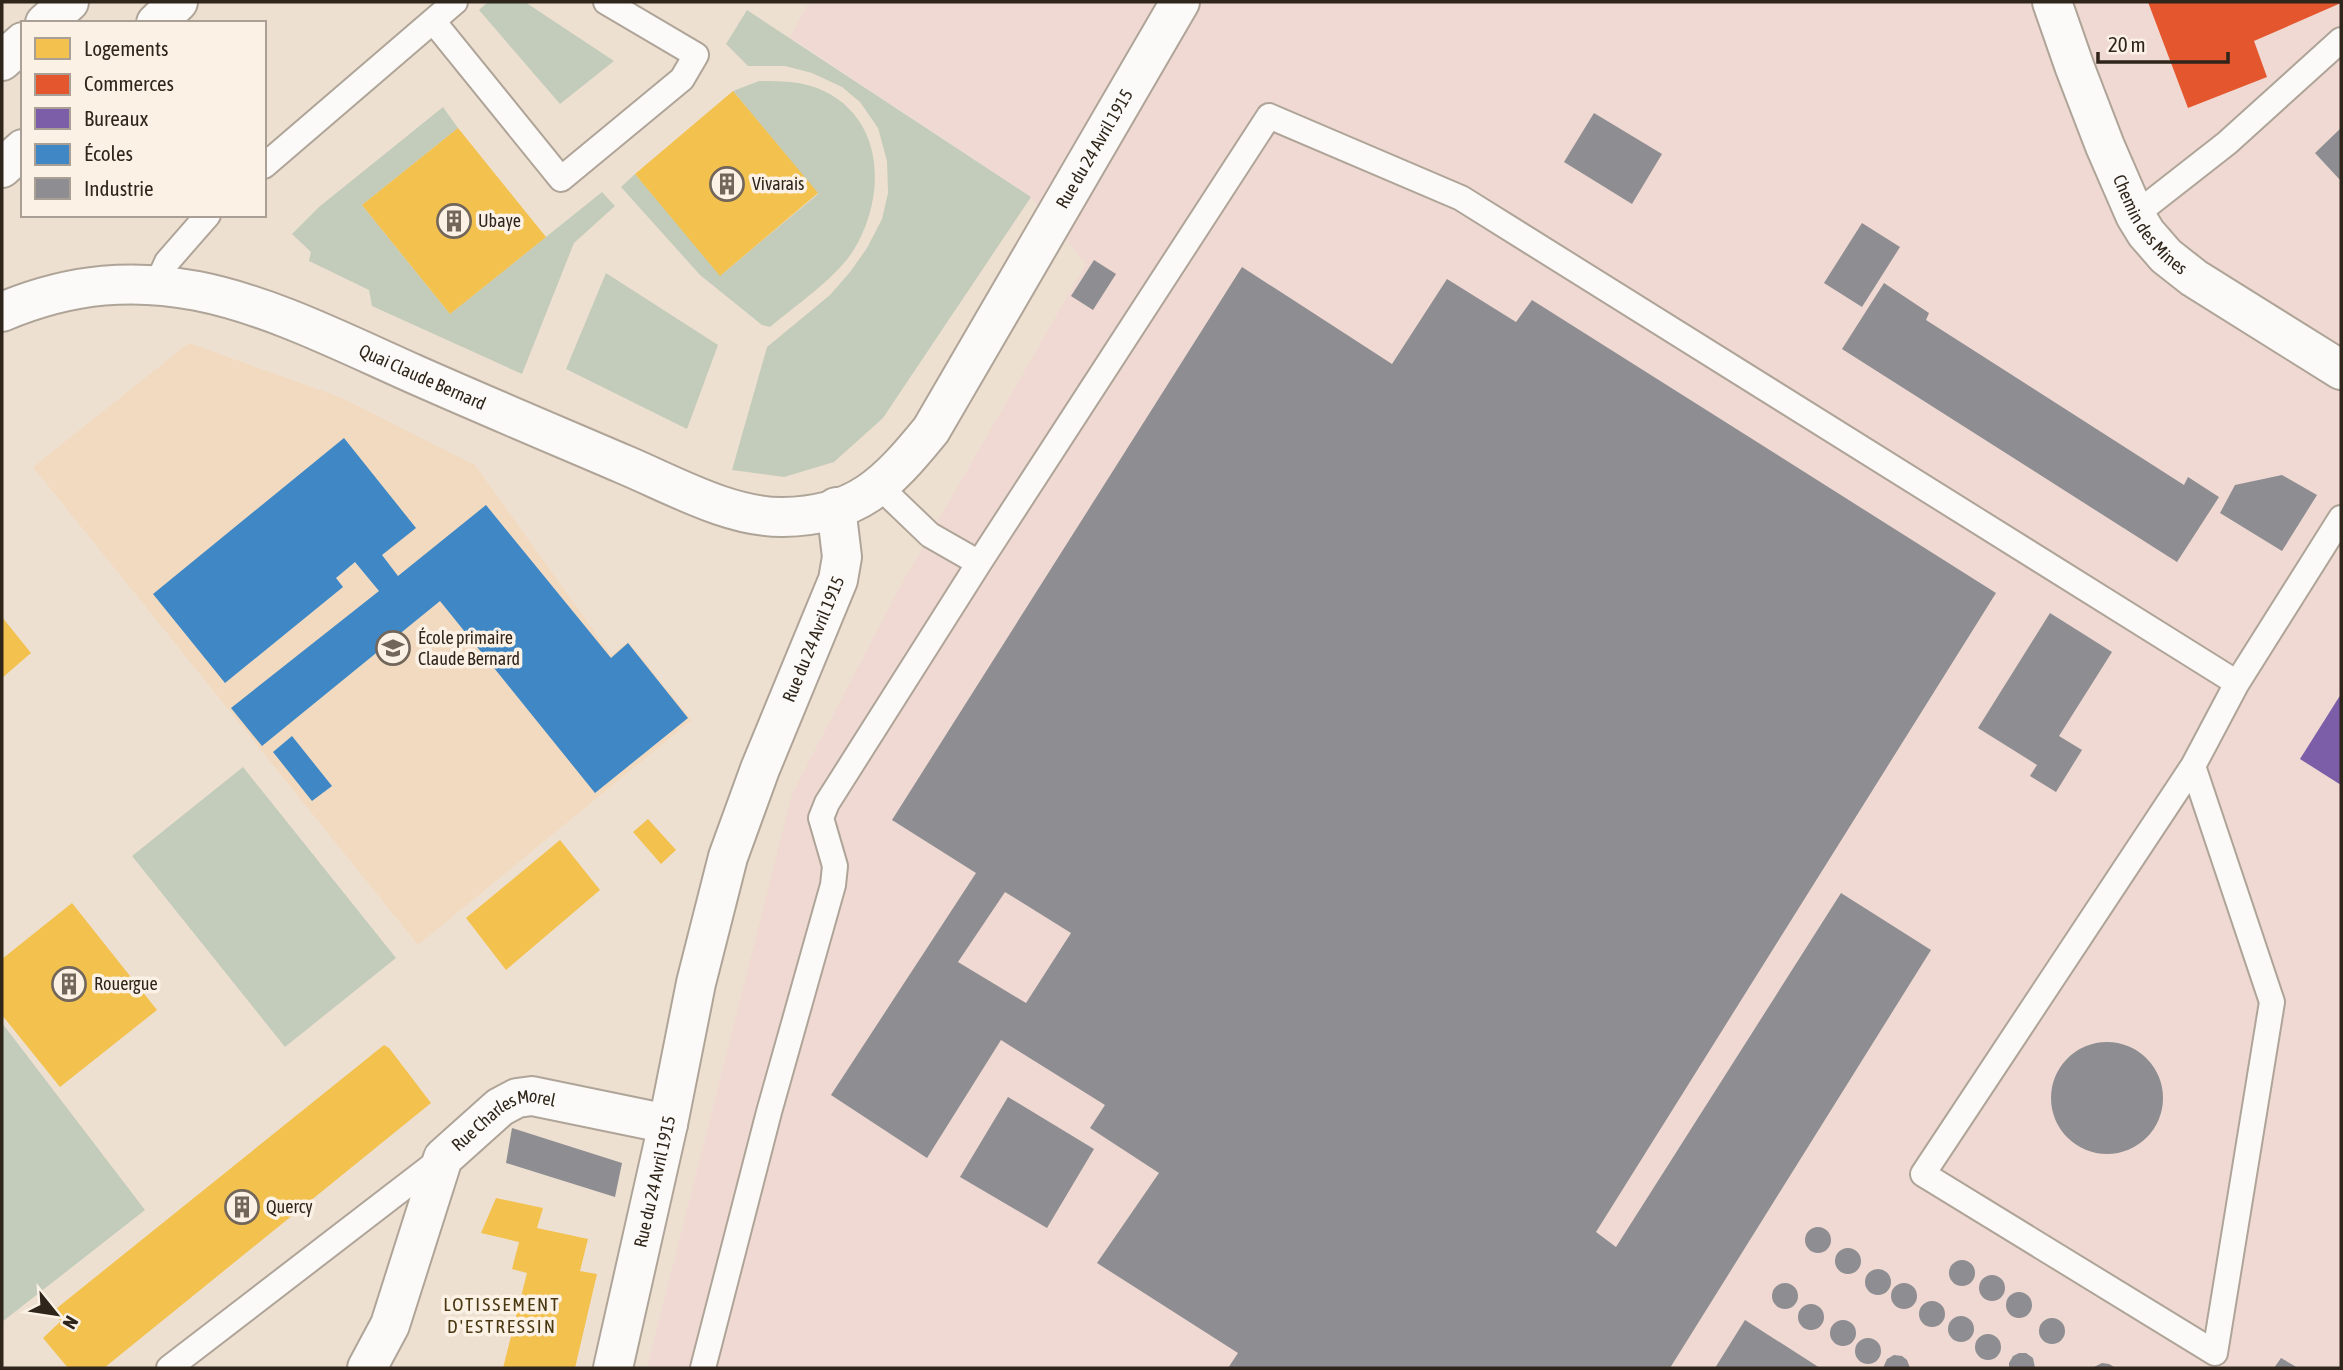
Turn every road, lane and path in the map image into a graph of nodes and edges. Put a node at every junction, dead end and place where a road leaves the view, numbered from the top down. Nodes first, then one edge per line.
1 (69, 2) edge
2 (178, 2) edge
3 (455, 2) edge
4 (606, 2) edge
5 (1180, 2) edge
6 (2052, 2) edge
7 (47, 21) edge
8 (158, 21) edge
9 (433, 21) junction
10 (2341, 40) edge
11 (21, 44) edge
12 (2, 61) edge
13 (21, 151) edge
14 (266, 164) edge
15 (2, 168) edge
16 (2135, 215) junction
17 (206, 217) edge
18 (157, 284) junction
19 (2, 312) edge
20 (2341, 370) edge
21 (880, 487) junction
22 (836, 508) junction
23 (2341, 518) edge
24 (979, 563) junction
25 (2237, 683) junction
26 (2193, 766) junction
27 (668, 1124) junction
28 (443, 1158) junction
29 (2212, 1361) edge
30 (169, 1368) edge
31 (366, 1368) edge
32 (613, 1368) edge
33 (703, 1368) edge

1 - 7 main road
2 - 8 main road
3 - 9 lane
4 - 9 lane
5 - 21 main road, Rue du 24 Avril 1915
6 - 16 main road, Chemin des Mines
9 - 14 lane
10 - 16 lane
11 - 12 main road
13 - 15 main road
16 - 20 main road, Chemin des Mines
17 - 18 lane
18 - 19 main road, Quai Claude Bernard
18 - 22 main road, Quai Claude Bernard
21 - 22 main road, Rue du 24 Avril 1915
21 - 24 lane
22 - 27 main road, Rue du 24 Avril 1915
23 - 25 lane
24 - 25 lane
24 - 33 lane
25 - 26 lane
26 - 29 lane
26 - 29 lane
27 - 28 main road, Rue Charles Morel
27 - 32 main road, Rue du 24 Avril 1915
28 - 30 lane
28 - 31 main road, Rue Charles Morel

